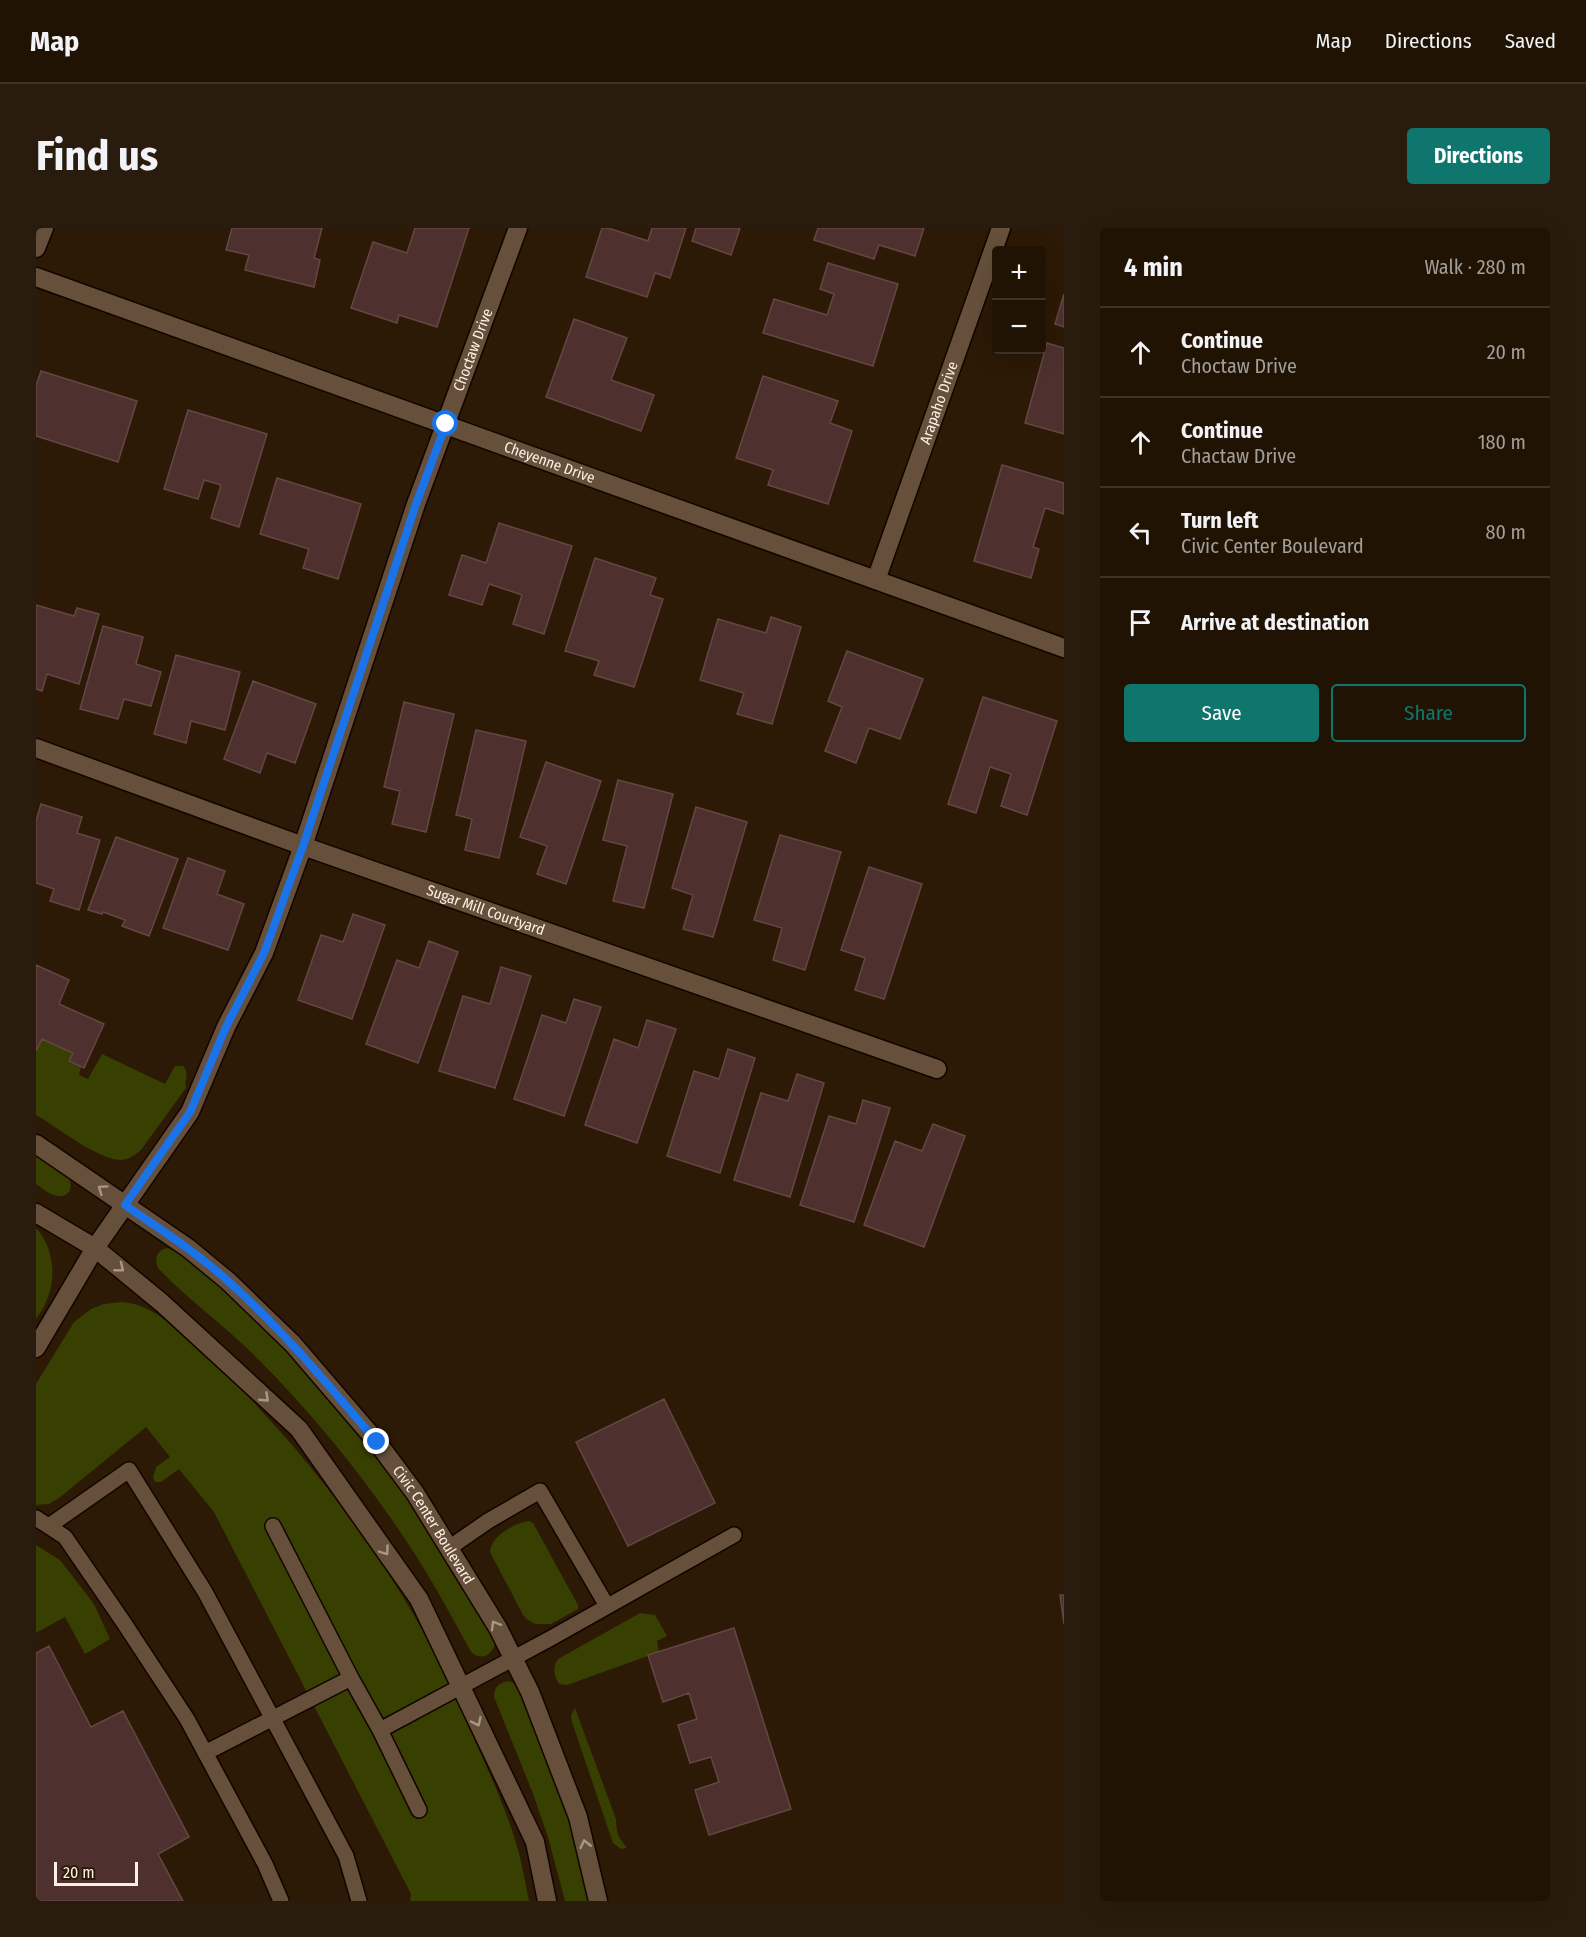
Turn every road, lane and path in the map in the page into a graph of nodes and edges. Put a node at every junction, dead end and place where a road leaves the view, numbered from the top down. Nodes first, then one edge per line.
1 (44, 228) edge
2 (518, 228) edge
3 (1001, 228) edge
4 (36, 248) edge
5 (36, 277) edge
6 (446, 424) junction
7 (876, 580) junction
8 (1064, 648) edge
9 (36, 748) edge
10 (303, 846) junction
11 (937, 1069) dead end
12 (36, 1144) edge
13 (125, 1205) junction
14 (36, 1213) edge
15 (95, 1248) junction
16 (36, 1348) edge
17 (42, 1522) edge
18 (273, 1526) dead end
19 (734, 1535) dead end
20 (448, 1548) junction
21 (607, 1606) junction
22 (513, 1659) junction
23 (351, 1678) junction
24 (461, 1687) junction
25 (271, 1717) junction
26 (380, 1730) junction
27 (205, 1753) junction
28 (419, 1810) dead end
29 (281, 1901) edge
30 (359, 1901) edge
31 (547, 1901) edge
32 (598, 1901) edge

1 - 4 street
2 - 6 street, Choctaw Drive
3 - 7 street, Arapaho Drive
5 - 6 street, Cheyenne Drive
6 - 7 street, Cheyenne Drive
6 - 10 street, Choctaw Drive
7 - 8 street, Cheyenne Drive
9 - 10 street, Sugar Mill Courtyard
10 - 11 street, Sugar Mill Courtyard
10 - 13 street, Choctaw Drive
13 -> 12 street, Civic Center Boulevard
13 - 15 street, Choctaw Drive
13 - 20 street, Civic Center Boulevard
14 - 15 street
15 - 16 street, Choctaw Drive
15 -> 24 street
17 - 25 lane
17 - 27 lane
18 - 23 lane
19 - 21 lane
20 - 21 lane
22 -> 20 street, Civic Center Boulevard
21 - 22 lane
22 - 24 lane
32 -> 22 street, Civic Center Boulevard
23 - 25 lane
23 - 26 lane
24 - 26 lane
24 -> 31 street
25 - 27 lane
25 - 30 lane
26 - 28 lane
27 - 29 lane

